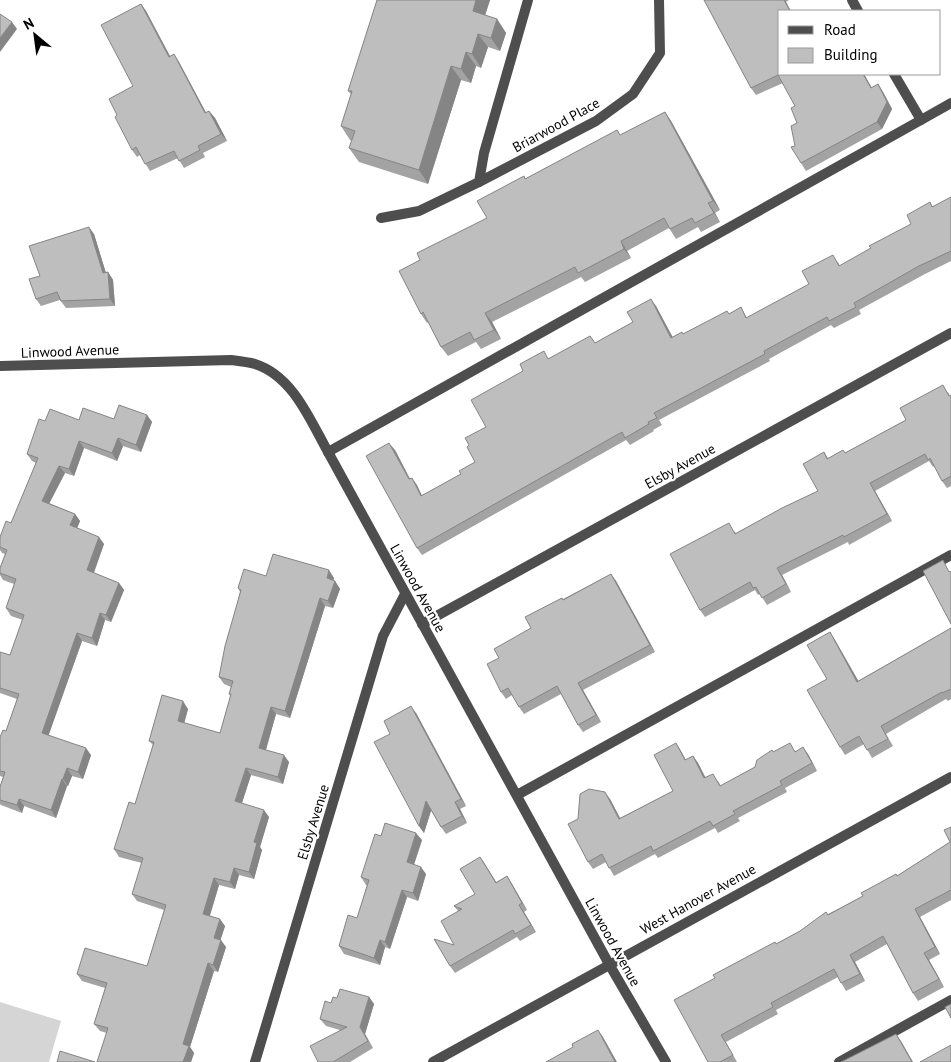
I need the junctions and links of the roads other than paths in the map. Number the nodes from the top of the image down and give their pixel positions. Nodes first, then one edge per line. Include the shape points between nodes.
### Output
1 (528, 0) edge
2 (659, 0) edge
3 (895, 75) edge
4 (951, 103) edge
5 (921, 120) junction
6 (479, 182) junction
7 (381, 218) dead end
8 (951, 333) edge
9 (0, 366) edge
10 (328, 452) junction
11 (951, 555) edge
12 (405, 594) junction
13 (422, 624) junction
14 (951, 777) edge
15 (517, 795) junction
16 (609, 964) junction
17 (951, 1000) edge
18 (255, 1062) edge
19 (433, 1062) edge
20 (666, 1062) edge
21 (839, 1062) edge

1 - 6 street
2 - 6 street, Briarwood Place via 660,53 633,94 596,121
3 - 5 street
4 - 5 street
5 - 10 street
6 - 7 street, Briarwood Place via 419,211
8 - 13 street, Elsby Avenue
9 - 10 street, Linwood Avenue via 231,360 255,364 277,375 292,390
10 - 12 street, Linwood Avenue
11 - 15 street
12 - 13 street, Linwood Avenue
12 - 18 street, Elsby Avenue via 383,636
13 - 15 street, Linwood Avenue
14 - 16 street, West Hanover Avenue
15 - 16 street, Linwood Avenue
16 - 19 street, West Hanover Avenue
16 - 20 street, Linwood Avenue
17 - 21 street

